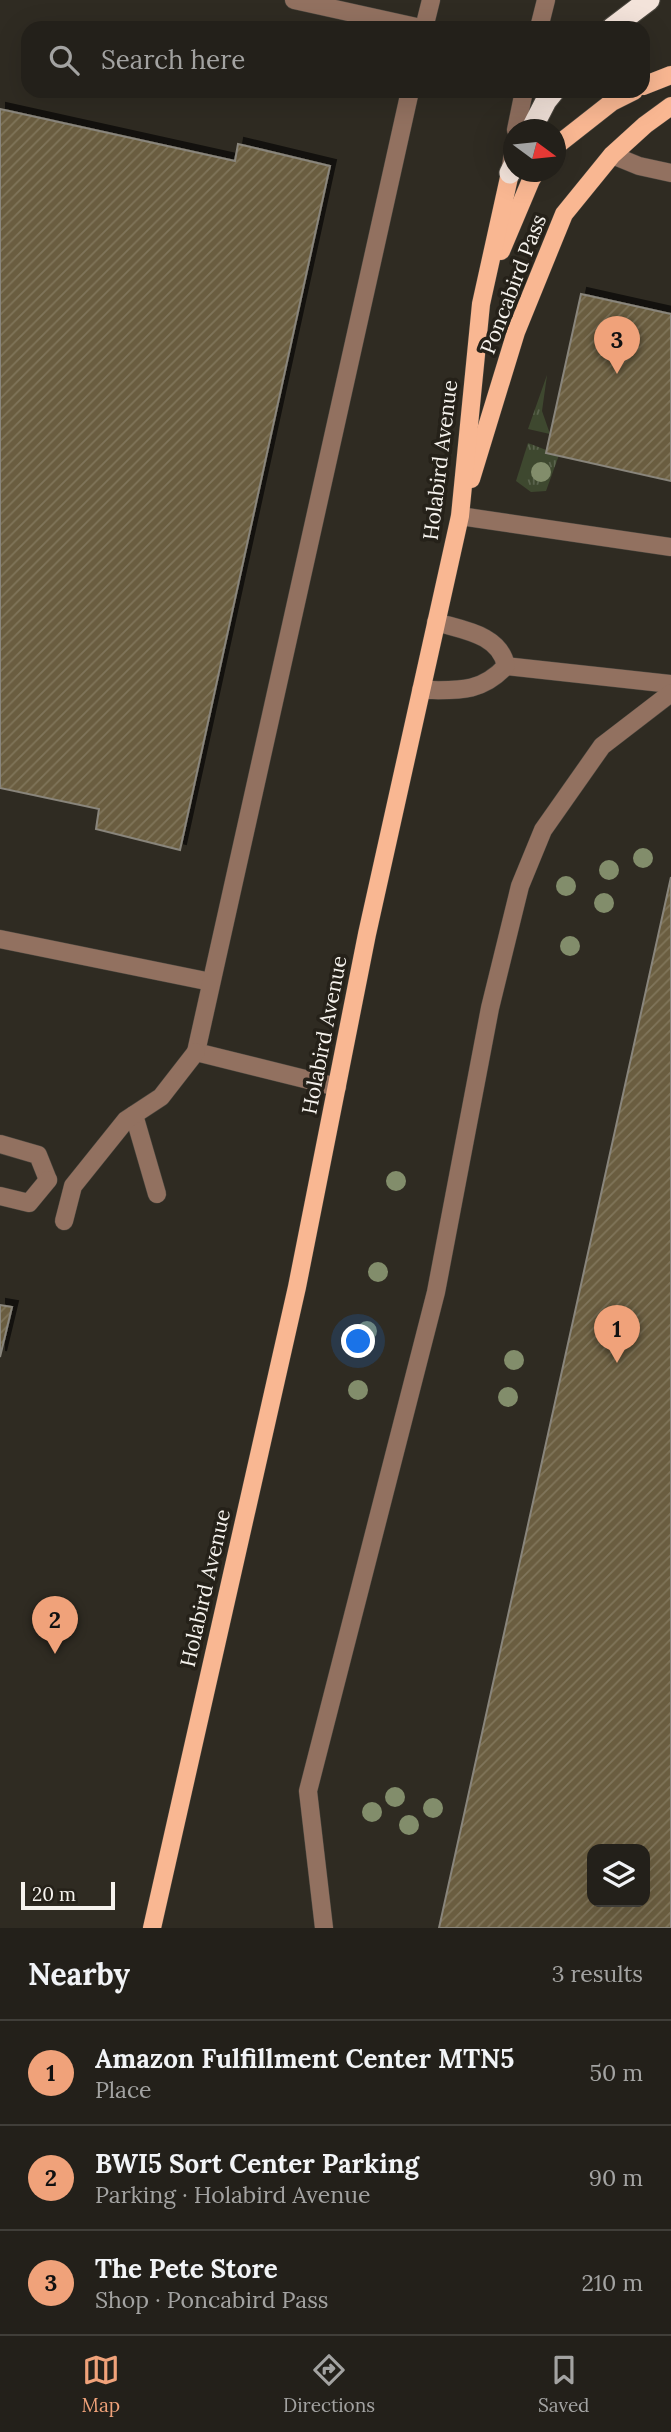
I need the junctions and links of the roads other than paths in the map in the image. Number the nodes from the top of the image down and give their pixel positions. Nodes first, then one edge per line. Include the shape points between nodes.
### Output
1 (294, 0) edge
2 (431, 0) edge
3 (546, 0) edge
4 (649, 0) edge
5 (390, 21) edge
6 (424, 21) edge
7 (541, 21) edge
8 (621, 21) edge
9 (671, 75) edge
10 (650, 83) edge
11 (408, 98) edge
12 (523, 98) edge
13 (548, 98) edge
14 (620, 98) edge
15 (671, 106) edge
16 (518, 119) edge
17 (537, 119) edge
18 (566, 138) edge
19 (612, 155) junction
20 (671, 173) edge
21 (509, 182) edge
22 (530, 182) edge
23 (481, 304) junction
24 (460, 516) junction
25 (671, 547) edge
26 (436, 622) junction
27 (506, 666) junction
28 (671, 684) edge
29 (421, 690) junction
30 (671, 693) edge
31 (0, 939) edge
32 (211, 982) junction
33 (196, 1052) junction
34 (337, 1087) junction
35 (134, 1115) junction
36 (0, 1144) edge
37 (48, 1180) junction
38 (74, 1186) junction
39 (157, 1194) dead end
40 (0, 1196) edge
41 (64, 1222) dead end
42 (152, 1928) edge
43 (324, 1928) edge

1 - 5 street
2 - 6 street
3 - 7 street
4 - 8 highway
9 - 10 main road
11 - 32 street
12 - 16 street
13 - 17 highway
14 - 18 main road
15 - 19 main road, Poncabird Pass
19 - 20 street
19 - 24 main road, Poncabird Pass via 564,214 516,332
21 - 23 main road, Holabird Avenue
22 - 23 main road, Poncabird Pass
23 - 24 main road, Holabird Avenue
24 - 25 street
24 - 26 main road, Holabird Avenue
26 - 27 street via 481,635 496,645
26 - 29 main road, Holabird Avenue
27 - 28 street
27 - 29 street via 484,685
29 - 34 main road, Holabird Avenue
30 - 43 street via 602,746 543,830 520,886 490,1008 436,1292 308,1791
31 - 32 street
32 - 33 street
33 - 34 street
33 - 35 street via 161,1097
34 - 42 main road, Holabird Avenue via 294,1300
35 - 38 street
35 - 39 street
36 - 37 street via 38,1155
37 - 38 street
37 - 40 street via 29,1203
38 - 41 street

